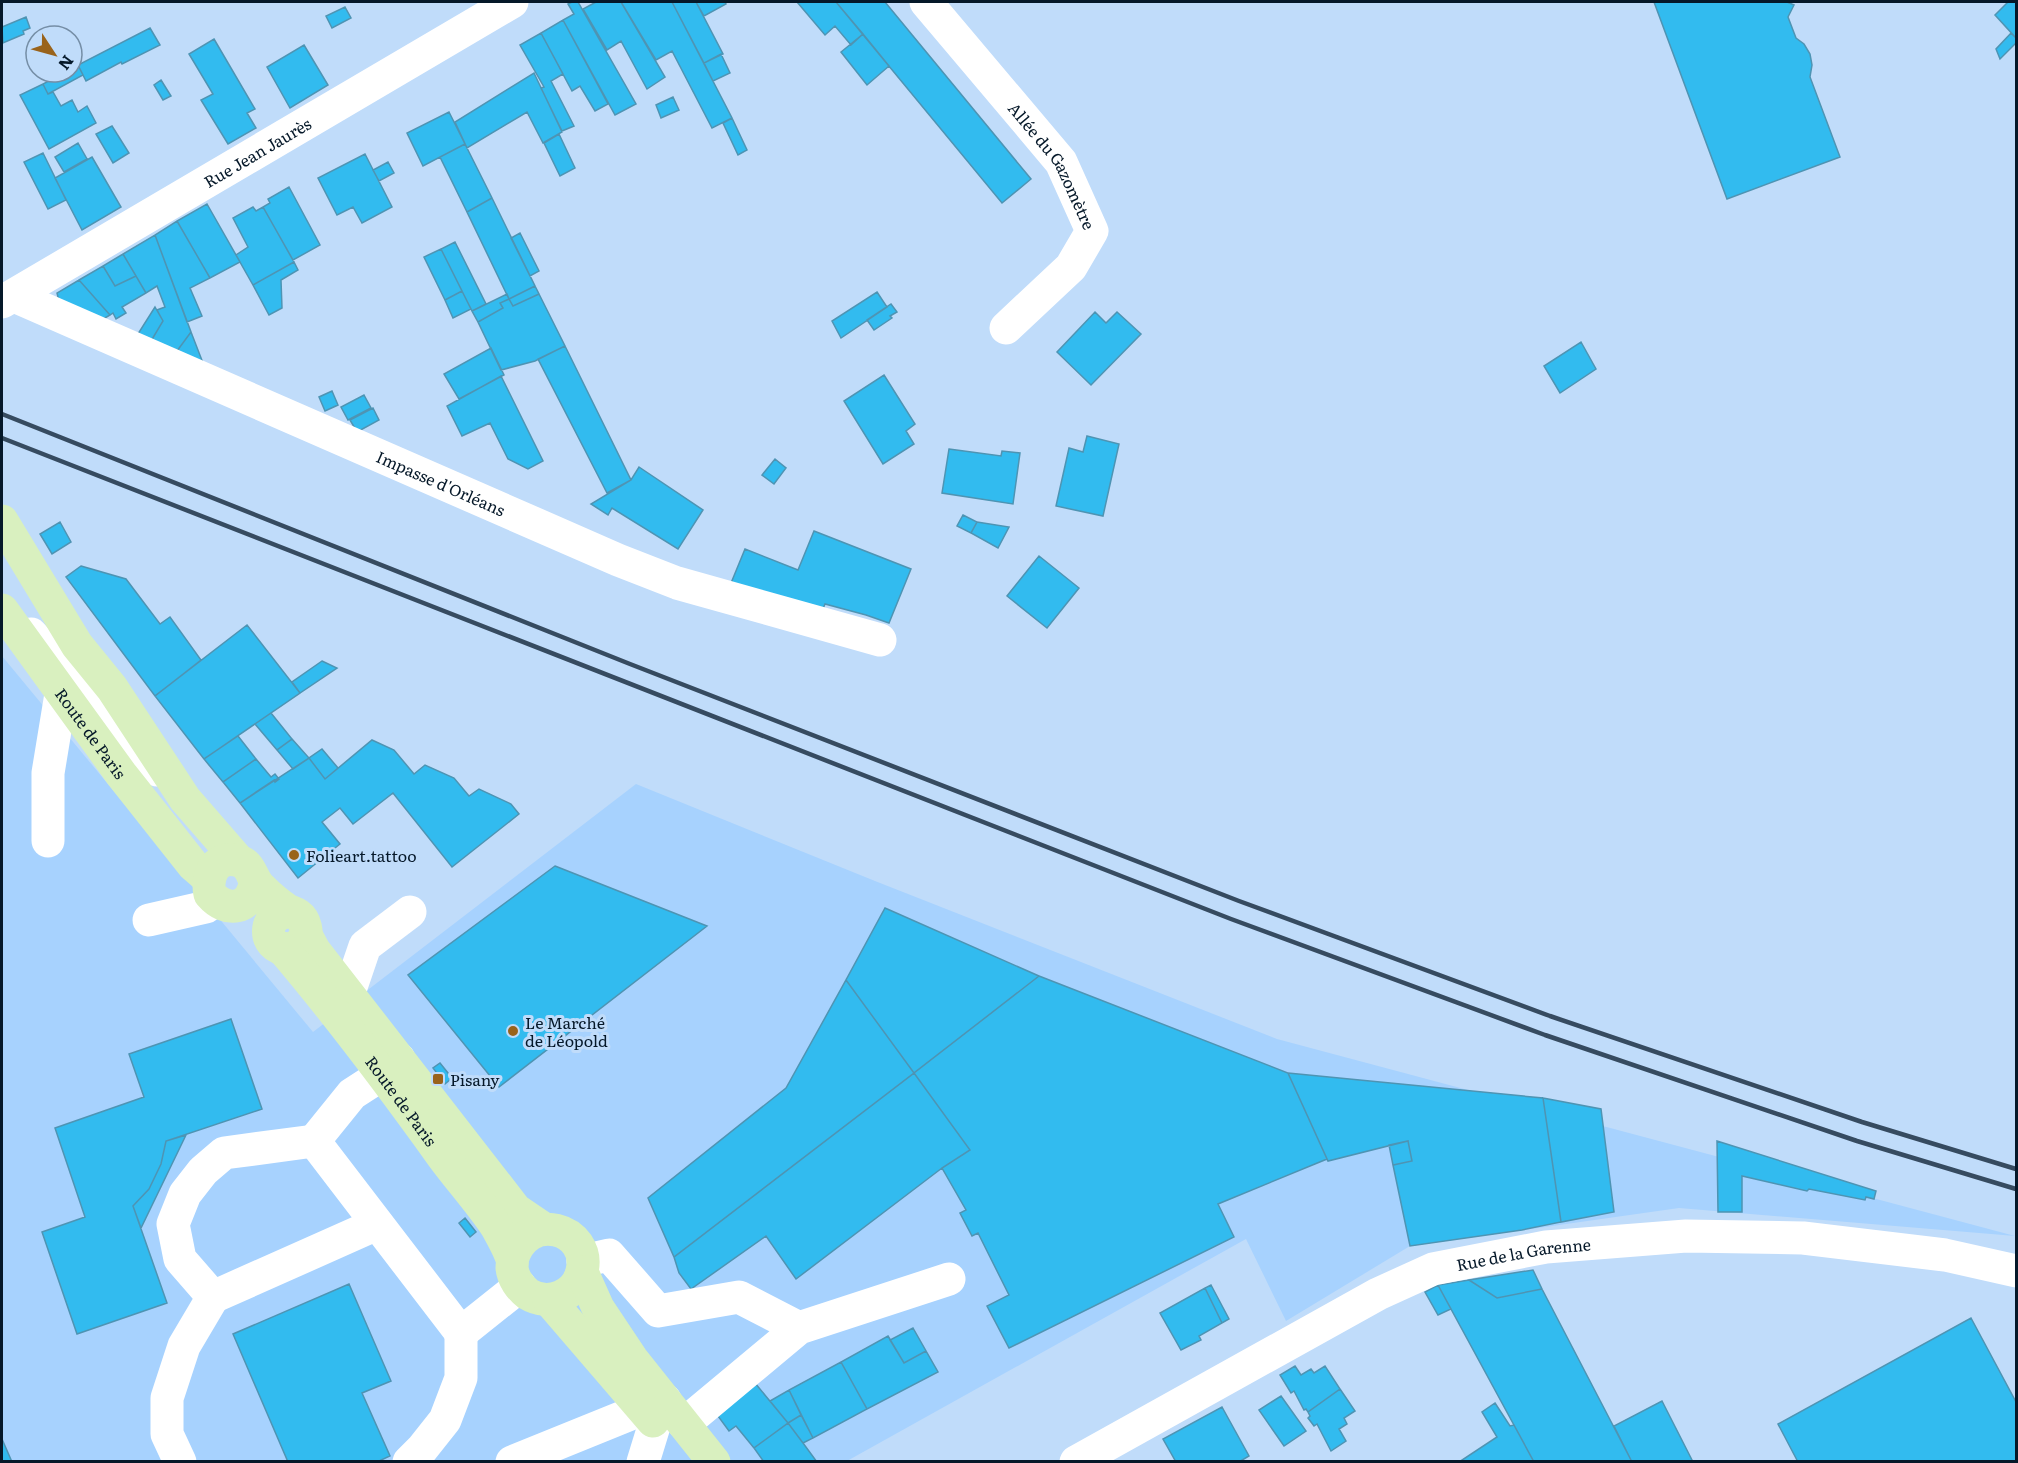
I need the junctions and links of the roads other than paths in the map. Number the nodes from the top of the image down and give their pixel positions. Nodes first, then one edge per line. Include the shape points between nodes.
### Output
1 (512, 2) edge
2 (926, 2) edge
3 (8, 299) edge
4 (1006, 328) dead end
5 (2, 521) edge
6 (2, 603) edge
7 (2, 610) edge
8 (880, 640) dead end
9 (61, 694) junction
10 (185, 799) junction
11 (48, 841) dead end
12 (247, 871) junction
13 (218, 895) junction
14 (410, 912) dead end
15 (148, 920) dead end
16 (287, 933) junction
17 (349, 993) junction
18 (391, 1066) junction
19 (314, 1141) junction
20 (377, 1224) junction
21 (544, 1229) junction
22 (582, 1266) junction
23 (2016, 1271) edge
24 (949, 1279) dead end
25 (527, 1282) junction
26 (213, 1297) junction
27 (799, 1328) junction
28 (461, 1333) junction
29 (662, 1414) junction
30 (180, 1461) edge
31 (409, 1461) edge
32 (512, 1461) edge
33 (643, 1461) edge
34 (685, 1461) edge
35 (714, 1461) edge
36 (1076, 1461) edge

1 - 3 street, Rue Jean Jaurès
2 - 4 street, Allée du Gazomètre via 1061,162 1092,231 1071,267
3 - 8 street, Impasse d'Orléans via 628,564 677,583
5 - 10 main road, Route de Paris via 77,645 112,688
6 - 10 street, Route de Paris
7 - 9 main road, Route de Paris
9 - 11 street via 48,772
9 - 13 main road, Route de Paris
10 - 12 main road, Route de Paris
12 - 13 main road via 250,897 238,906
12 - 13 main road via 230,859 216,865
12 - 16 main road, Route de Paris
13 - 15 street via 206,907
13 - 16 main road, Route de Paris via 247,922
14 - 17 street via 365,946
16 - 17 main road, Route de Paris via 314,950
16 - 18 main road, Route de Paris
17 - 18 main road, Route de Paris
18 - 19 street via 352,1094
18 - 21 main road, Route de Paris via 516,1210
18 - 25 main road, Route de Paris via 496,1227
19 - 20 street
19 - 26 street via 225,1153 203,1171 185,1194 173,1224 180,1259
20 - 26 street
20 - 28 street
21 - 22 main road, Route de Paris via 565,1233 574,1240
21 - 25 main road via 532,1232 516,1248
22 - 25 main road via 578,1282 560,1298
22 - 27 street via 609,1255 658,1311 740,1297
22 - 29 main road, Route de Paris via 598,1308
23 - 36 street, Rue de la Garenne via 1945,1255 1803,1238 1698,1236 1545,1246 1432,1269 1368,1299
24 - 27 street
25 - 28 street
25 - 29 main road, Route de Paris
26 - 30 street via 184,1346 167,1398 167,1434
27 - 29 street
28 - 31 street via 461,1378 445,1420
29 - 32 street
29 - 33 street
29 - 34 main road, Route de Paris
29 - 35 main road, Route de Paris

